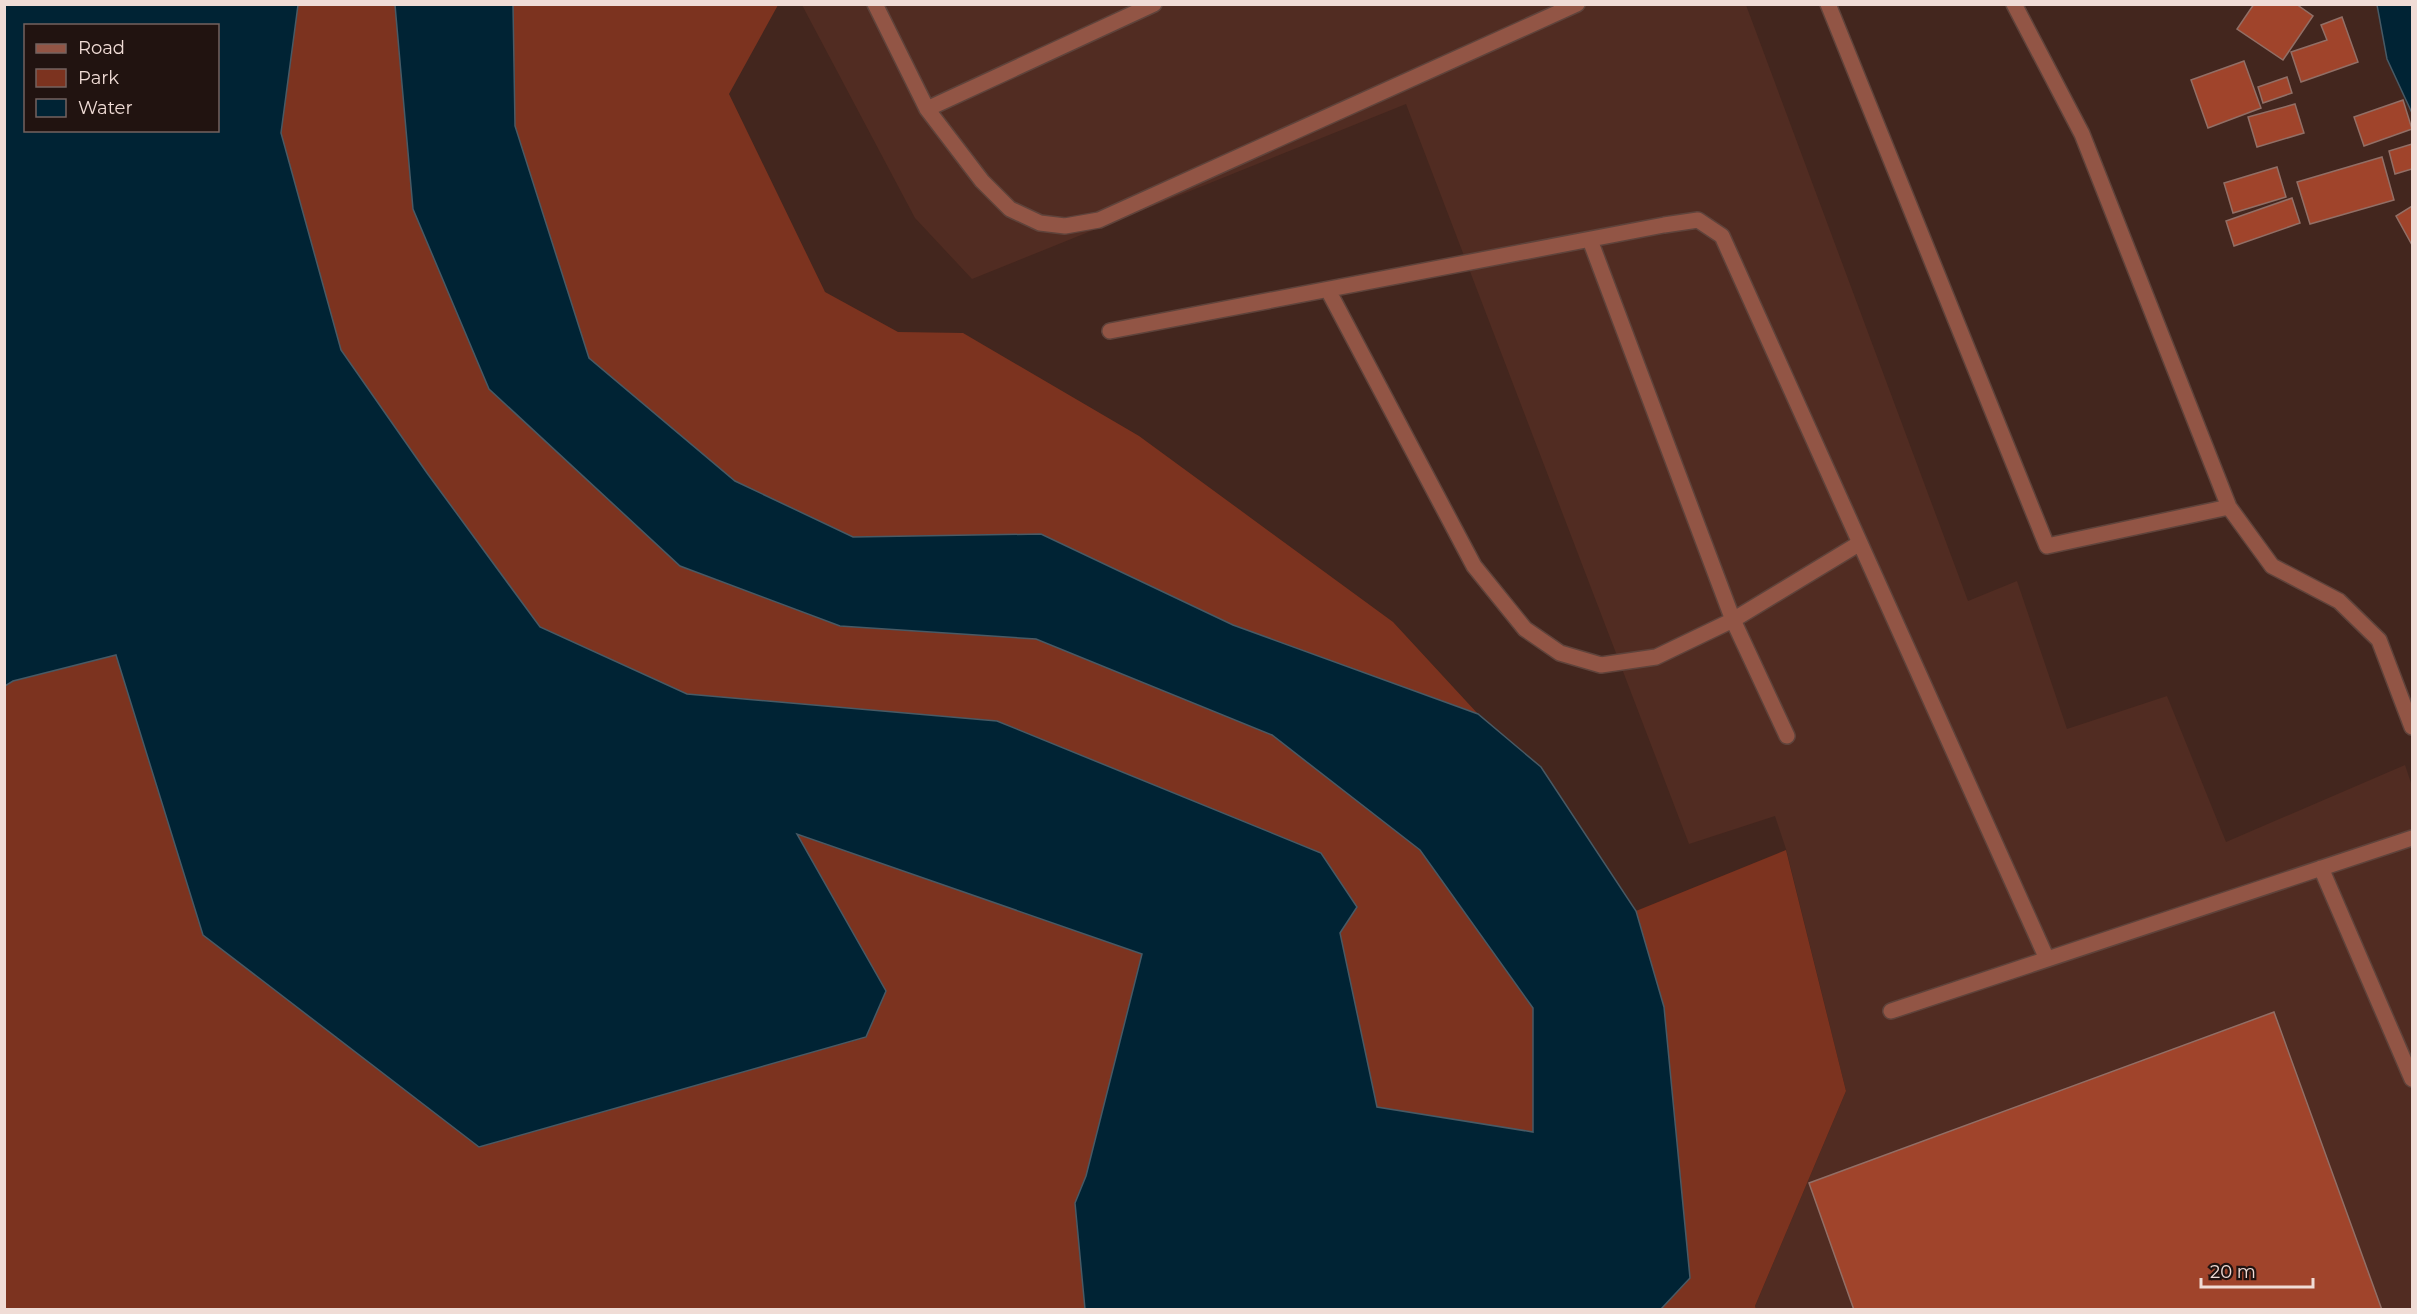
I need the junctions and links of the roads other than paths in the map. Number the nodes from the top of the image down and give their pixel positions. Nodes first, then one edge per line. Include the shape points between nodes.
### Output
1 (875, 4) edge
2 (1154, 4) edge
3 (1577, 4) edge
4 (1828, 4) edge
5 (2014, 4) edge
6 (927, 109) junction
7 (1590, 240) junction
8 (1328, 290) junction
9 (1110, 331) dead end
10 (2229, 507) junction
11 (1860, 543) junction
12 (1733, 620) junction
13 (2412, 727) edge
14 (1787, 736) dead end
15 (2412, 838) edge
16 (2321, 868) junction
17 (2048, 959) junction
18 (1891, 1011) dead end
19 (2412, 1078) edge

1 - 6 lane
2 - 6 lane
3 - 6 lane via 1099,220 1065,226 1040,223 1010,209 982,181
4 - 10 lane via 2047,546
5 - 10 lane via 2082,134
7 - 8 lane
7 - 11 lane via 1698,220 1722,236
7 - 12 lane
8 - 9 lane
8 - 12 lane via 1474,566 1526,629 1560,653 1601,665 1656,657
10 - 13 lane via 2272,566 2340,601 2379,640
11 - 12 lane
11 - 17 lane
12 - 14 lane
15 - 16 lane
16 - 17 lane
16 - 19 lane
17 - 18 lane

